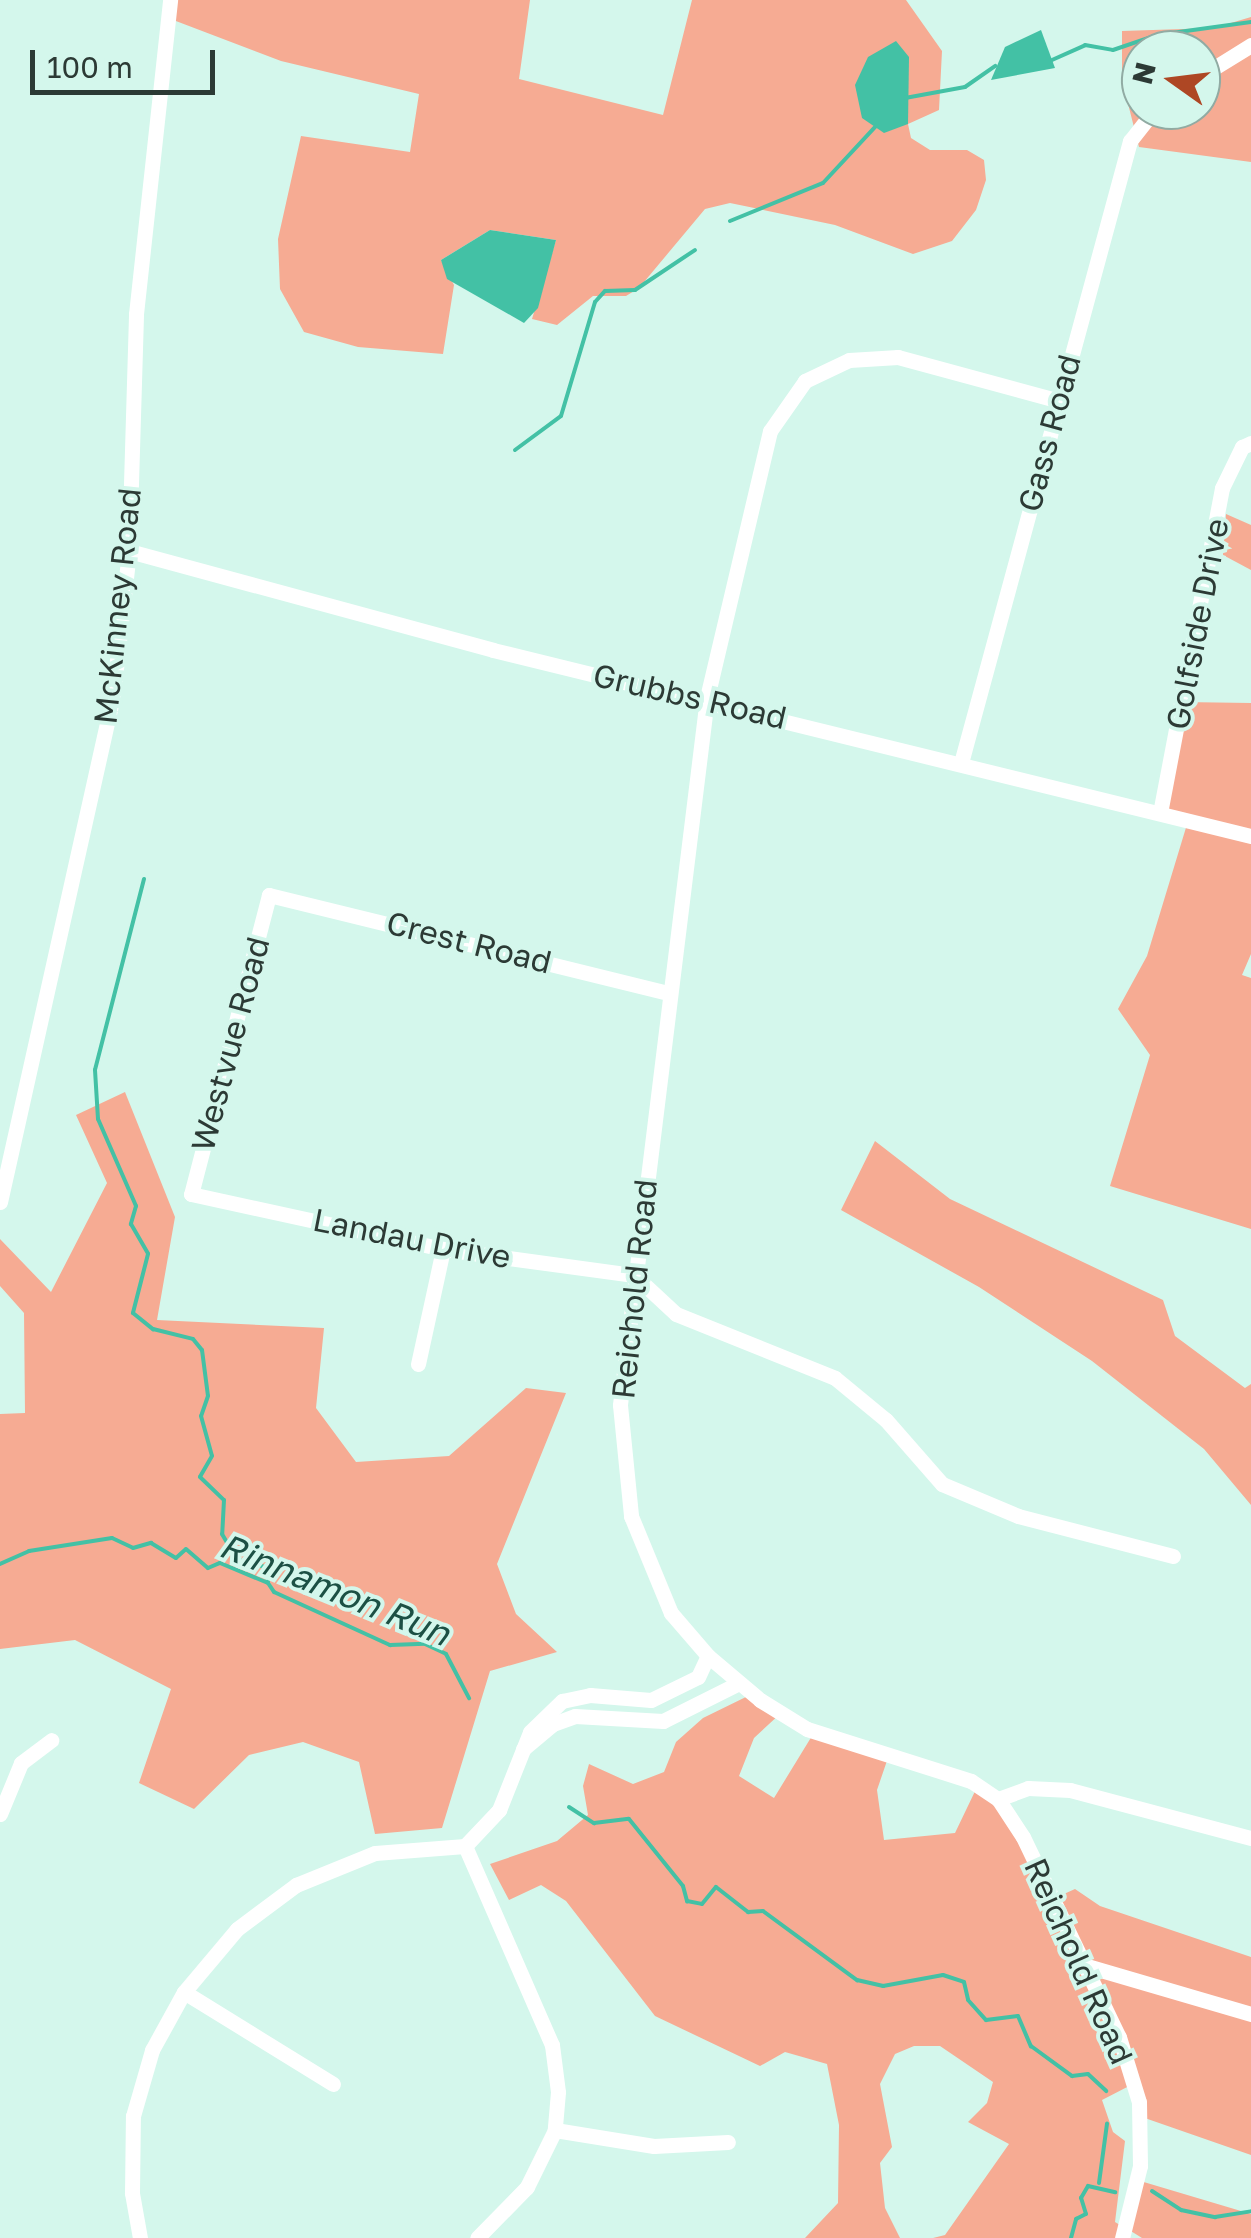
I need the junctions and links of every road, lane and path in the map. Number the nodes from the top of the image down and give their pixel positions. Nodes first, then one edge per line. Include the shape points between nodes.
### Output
1 (170, 0) edge
2 (1251, 45) edge
3 (1221, 64) edge
4 (1139, 130) edge
5 (1056, 400) junction
6 (1251, 443) edge
7 (129, 551) junction
8 (707, 698) junction
9 (961, 764) junction
10 (1160, 814) junction
11 (1251, 836) edge
12 (268, 895) joint
13 (668, 993) junction
14 (191, 1194) joint
15 (0, 1202) edge
16 (443, 1249) junction
17 (634, 1275) junction
18 (418, 1364) dead end
19 (1172, 1556) dead end
20 (708, 1656) junction
21 (738, 1683) junction
22 (51, 1740) dead end
23 (523, 1750) junction
24 (998, 1798) junction
25 (0, 1814) edge
26 (1251, 1838) edge
27 (465, 1846) junction
28 (1087, 1966) junction
29 (184, 1992) junction
30 (1251, 2014) edge
31 (332, 2084) dead end
32 (554, 2130) junction
33 (728, 2142) dead end
34 (140, 2238) edge
35 (477, 2238) edge
36 (1122, 2238) edge

1 - 7 street, McKinney Road via 136,314
2 - 3 street
4 - 5 street, Gass Road
5 - 8 street, Reichold Road via 898,357 848,360 806,381 770,431
5 - 9 street, Gass Road
6 - 10 street, Golfside Drive via 1242,447 1222,488
7 - 8 street, Grubbs Road via 493,650
7 - 15 street, McKinney Road via 113,696
8 - 9 street, Grubbs Road
8 - 13 street, Reichold Road
9 - 10 street, Grubbs Road
10 - 11 street, Grubbs Road
12 - 13 street, Crest Road
12 - 14 street, Westvue Road
13 - 17 street, Reichold Road
14 - 16 street, Landau Drive
16 - 17 street, Landau Drive
16 - 18 street
17 - 19 street via 676,1314 835,1378 886,1420 942,1484 1018,1516
17 - 20 street, Reichold Road via 620,1405 631,1516 671,1613
20 - 21 street, Reichold Road
20 - 23 street via 698,1677 651,1700 590,1695 562,1701 530,1732
21 - 23 street via 662,1721 575,1716 553,1724
21 - 24 street, Reichold Road via 807,1729 937,1765
22 - 25 street via 21,1763
23 - 27 street via 499,1810
24 - 26 street via 1028,1788 1070,1790
24 - 28 street, Reichold Road
27 - 29 street via 375,1853 296,1885 237,1929
27 - 32 street via 552,2045
28 - 30 street
28 - 36 street, Reichold Road via 1139,2102 1140,2166
29 - 31 street
29 - 34 street via 152,2050 132,2116
32 - 33 street via 654,2146
32 - 35 street via 527,2187

